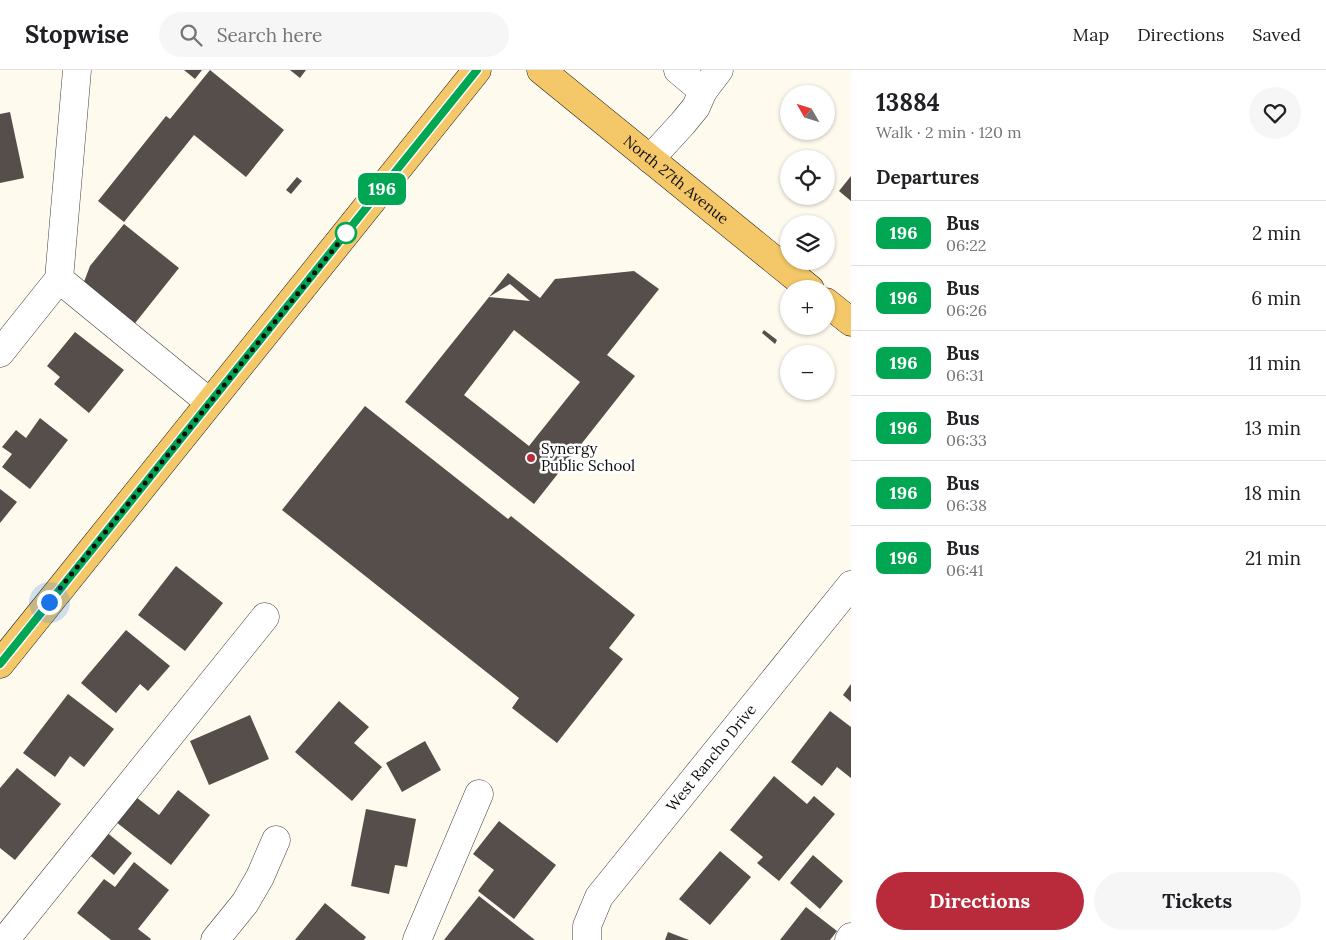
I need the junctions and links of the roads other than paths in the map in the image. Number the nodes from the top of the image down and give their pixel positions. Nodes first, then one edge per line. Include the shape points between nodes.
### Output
1 (77, 70) edge
2 (477, 70) edge
3 (541, 70) edge
4 (678, 70) edge
5 (711, 80) edge
6 (650, 159) junction
7 (59, 279) junction
8 (799, 280) edge
9 (835, 309) edge
10 (851, 322) edge
11 (0, 352) edge
12 (210, 402) junction
13 (851, 585) edge
14 (264, 617) dead end
15 (0, 664) edge
16 (479, 794) dead end
17 (276, 840) dead end
18 (5, 940) edge
19 (215, 940) edge
20 (417, 940) edge
21 (587, 940) edge

1 - 7 street
2 - 12 main road
3 - 6 main road, North 27th Avenue
4 - 5 street
5 - 6 street via 696,107
6 - 8 main road, North 27th Avenue
7 - 11 street
7 - 12 street
9 - 10 main road
12 - 15 main road
13 - 21 street, West Rancho Drive via 598,897 587,926
14 - 18 street
16 - 20 street
17 - 19 street via 260,878

